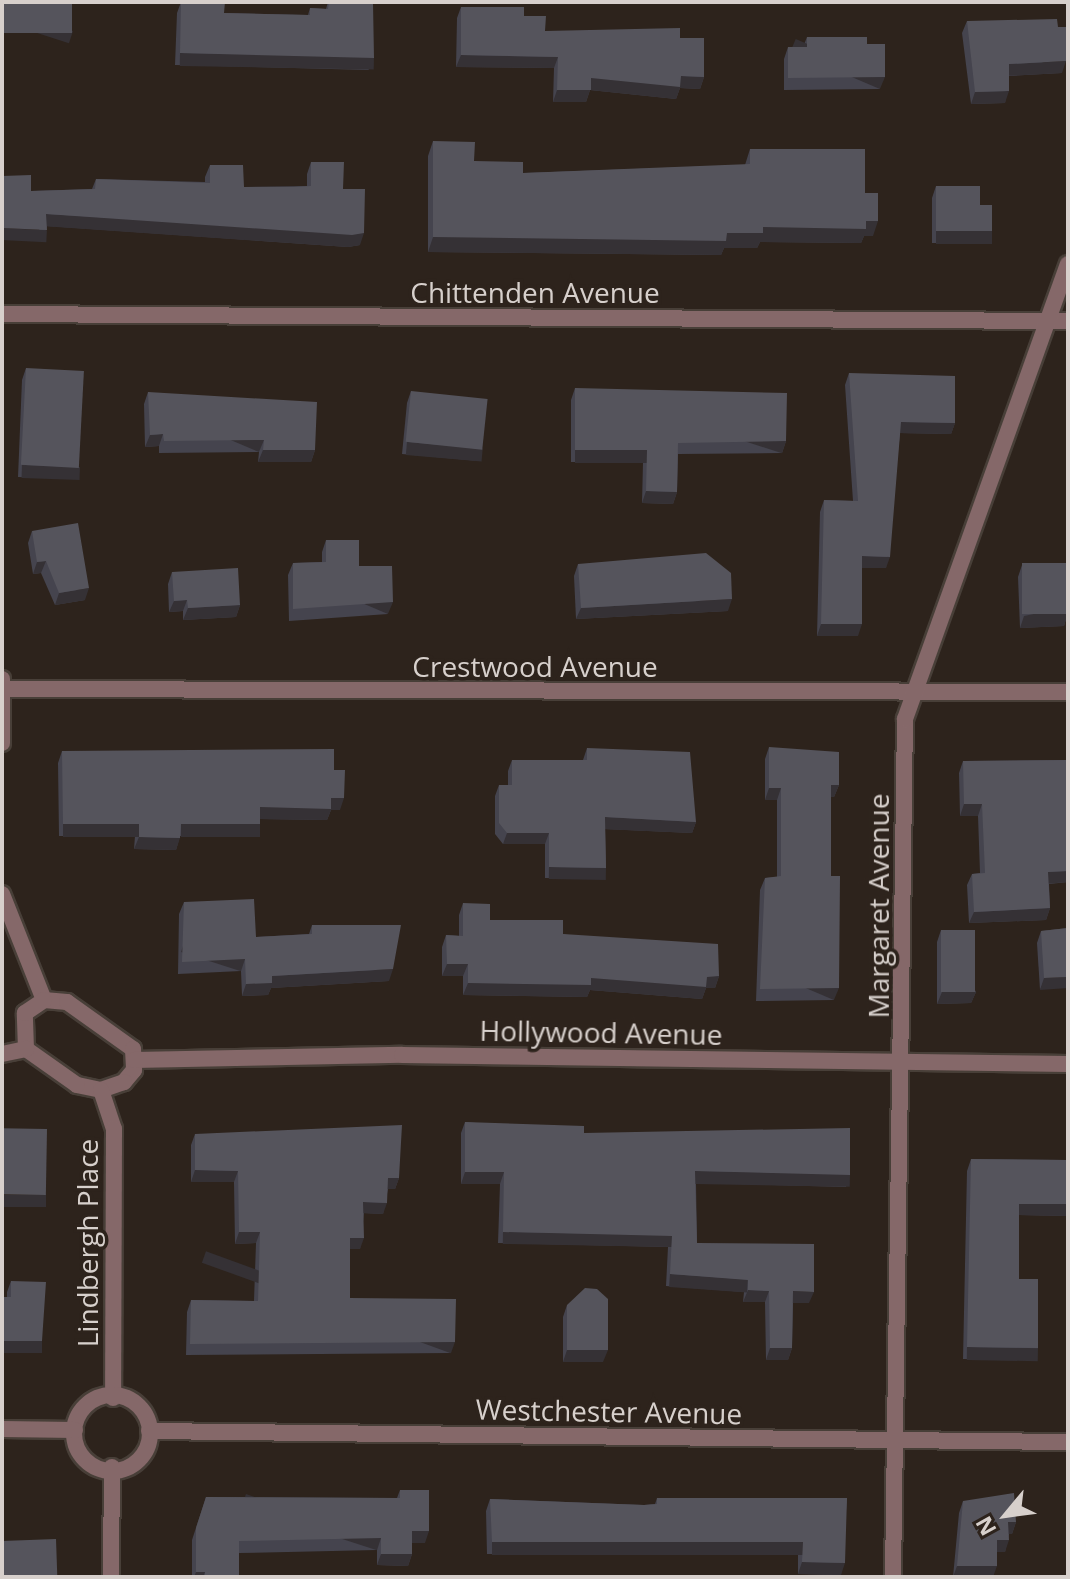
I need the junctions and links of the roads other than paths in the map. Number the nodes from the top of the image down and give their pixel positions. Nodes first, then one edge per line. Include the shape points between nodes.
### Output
1 (1068, 264) edge
2 (2, 314) edge
3 (1047, 321) junction
4 (1068, 321) edge
5 (3, 685) edge
6 (1068, 692) edge
7 (912, 695) junction
8 (2, 743) edge
9 (2, 894) edge
10 (44, 1000) junction
11 (26, 1049) junction
12 (2, 1054) edge
13 (134, 1060) junction
14 (902, 1062) junction
15 (1068, 1064) edge
16 (101, 1090) junction
17 (113, 1398) junction
18 (2, 1429) edge
19 (75, 1430) junction
20 (149, 1431) junction
21 (893, 1441) junction
22 (1068, 1442) edge
23 (112, 1467) junction
24 (111, 1577) edge
25 (893, 1577) edge

1 - 3 street, Margaret Avenue
2 - 3 street, Chittenden Avenue
3 - 4 street, Chittenden Avenue
3 - 7 street, Margaret Avenue
5 - 7 street, Crestwood Avenue
5 - 8 street
6 - 7 street, Crestwood Avenue
7 - 14 street, Margaret Avenue via 905,719
9 - 10 street
10 - 11 street via 25,1013 20,1031
10 - 13 street via 67,1002 112,1029 133,1049
11 - 12 street
11 - 16 street via 77,1085
13 - 14 street, Hollywood Avenue
13 - 16 street via 124,1082
14 - 15 street, Hollywood Avenue
14 - 21 street, Margaret Avenue
16 - 17 street, Lindbergh Place via 114,1129
17 - 19 street via 93,1398 76,1413
17 - 20 street via 133,1398 149,1415
18 - 19 street
19 - 23 street via 75,1452 89,1467
20 - 21 street, Westchester Avenue
20 - 23 street via 149,1450 133,1468
21 - 22 street, Westchester Avenue
21 - 25 street, Margaret Avenue
23 - 24 street

